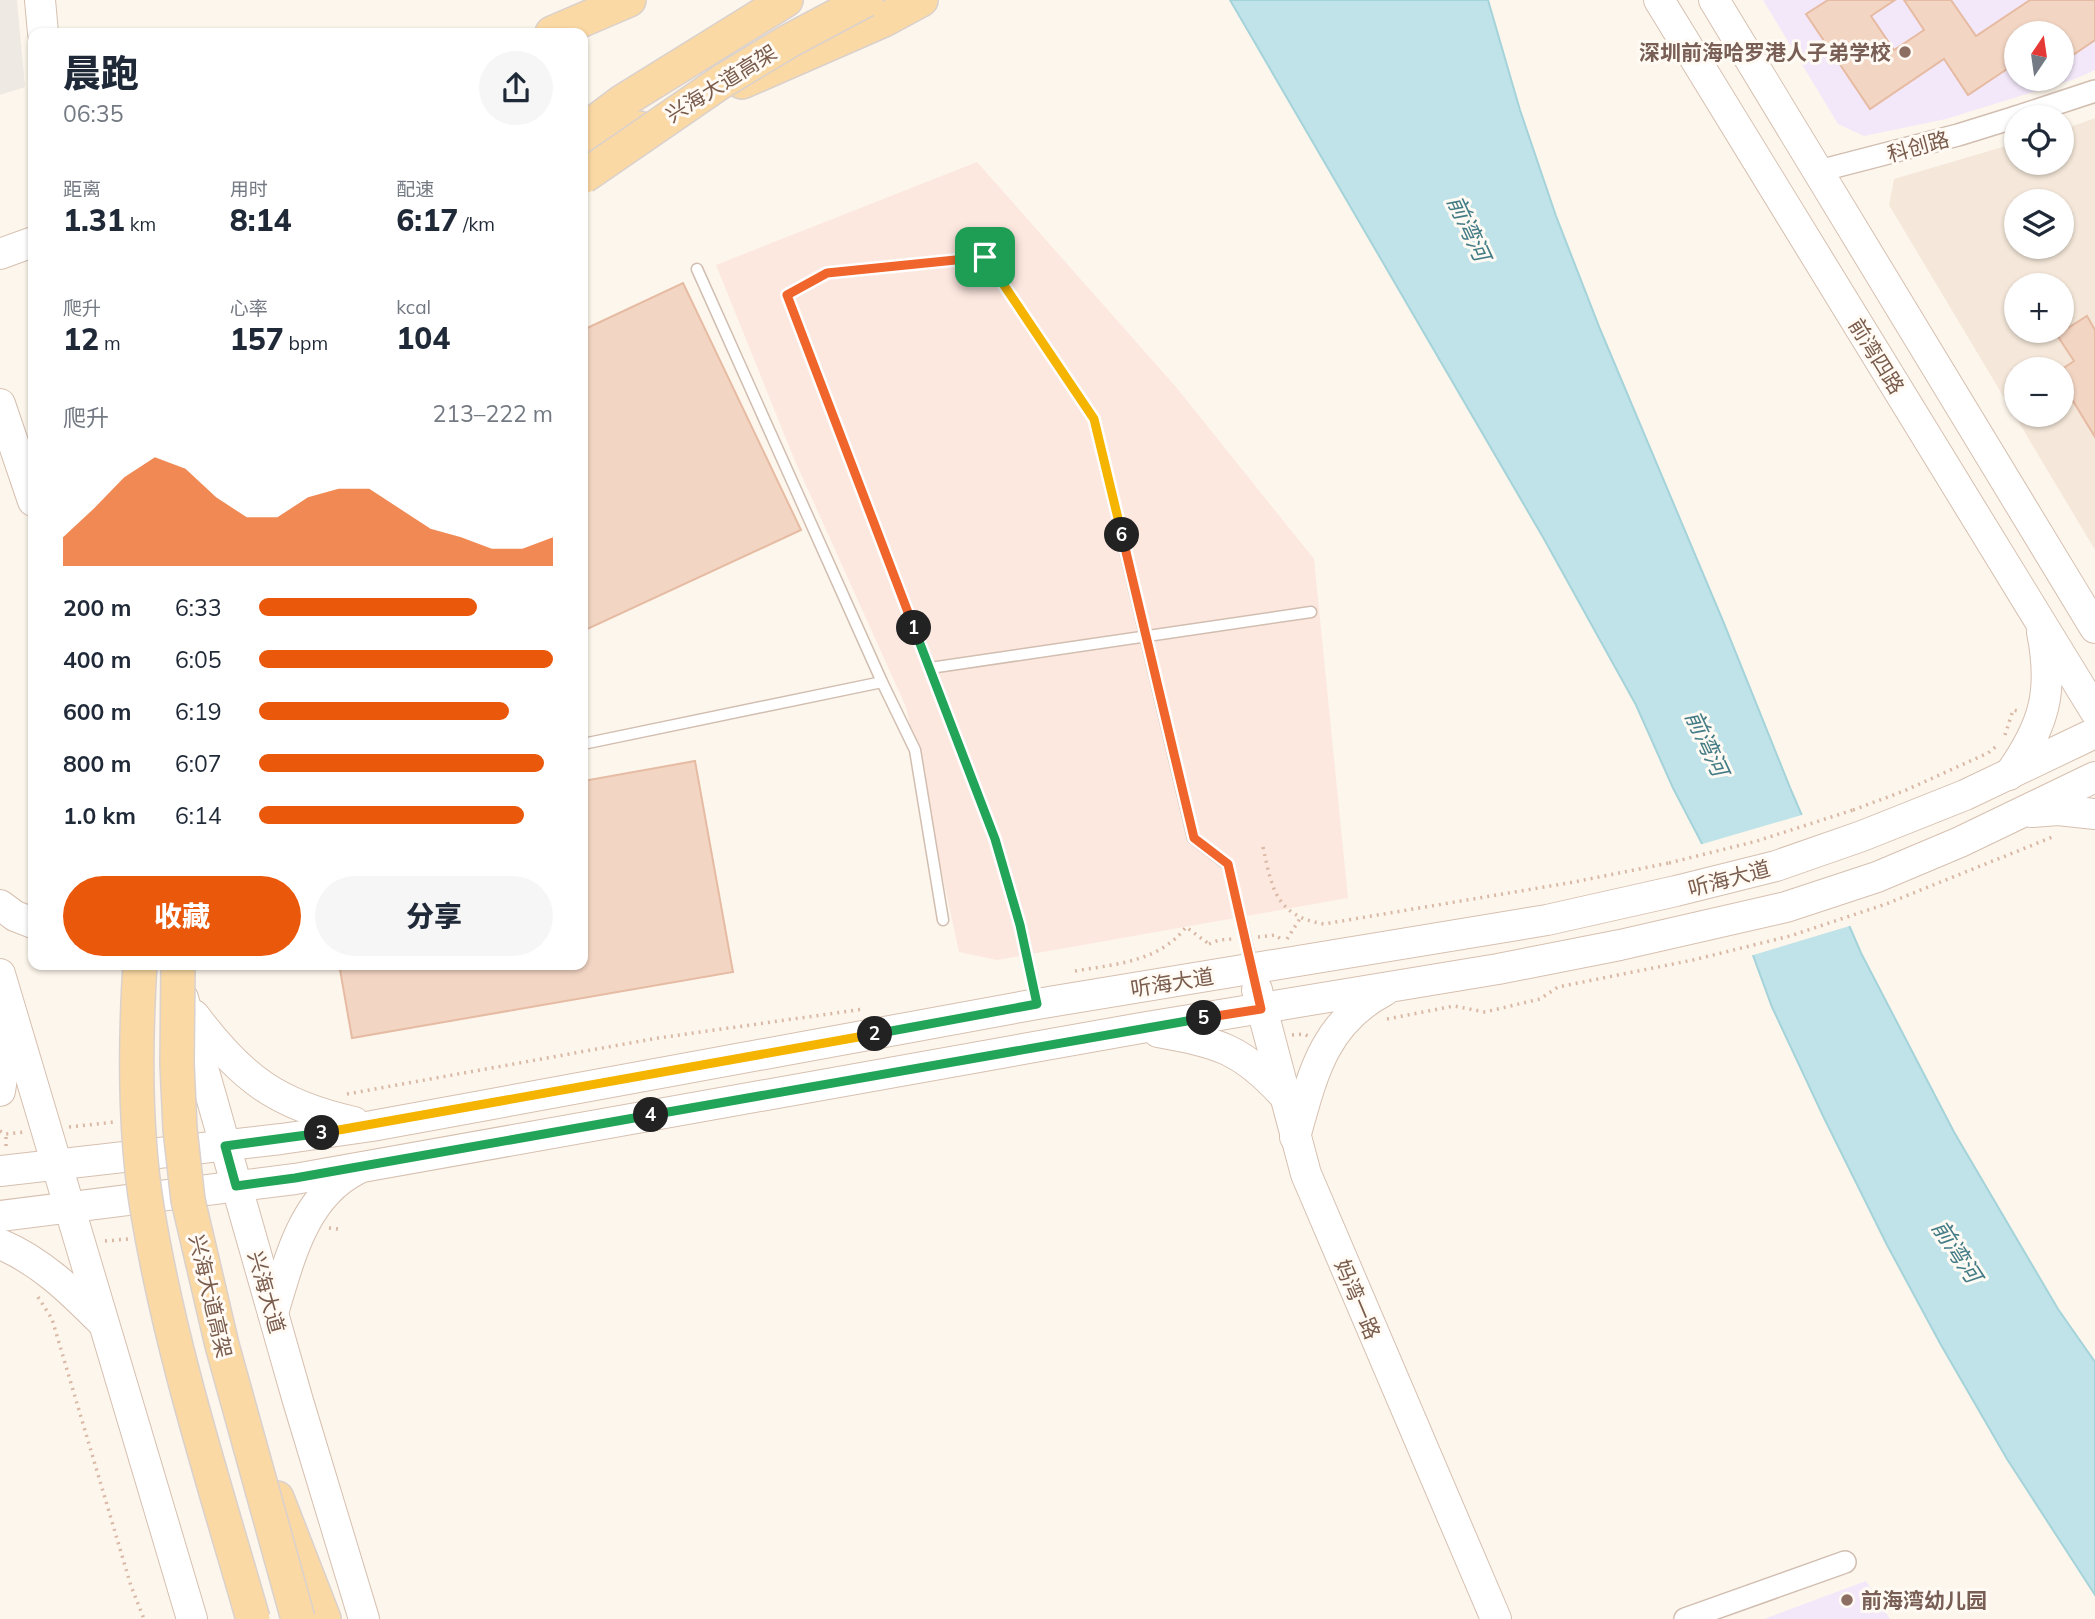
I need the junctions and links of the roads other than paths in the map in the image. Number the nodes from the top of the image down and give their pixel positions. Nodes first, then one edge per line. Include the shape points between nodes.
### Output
1 (40, 0) edge
2 (629, 0) edge
3 (786, 0) edge
4 (921, 0) edge
5 (1659, 0) edge
6 (1713, 0) edge
7 (875, 10) edge
8 (43, 28) edge
9 (564, 28) edge
10 (2095, 91) edge
11 (2052, 105) edge
12 (2004, 121) edge
13 (588, 127) edge
14 (588, 151) edge
15 (1819, 171) junction
16 (588, 174) edge
17 (28, 244) edge
18 (0, 254) edge
19 (697, 269) dead end
20 (0, 404) edge
21 (5, 430) edge
22 (28, 488) edge
23 (1311, 612) dead end
24 (2040, 621) junction
25 (2092, 622) edge
26 (1146, 636) junction
27 (930, 668) junction
28 (882, 682) junction
29 (2095, 711) edge
30 (2095, 733) edge
31 (588, 743) edge
32 (2008, 776) junction
33 (2095, 777) edge
34 (2021, 813) junction
35 (2095, 814) edge
36 (0, 905) edge
37 (943, 920) dead end
38 (28, 921) edge
39 (1253, 969) junction
40 (140, 970) edge
41 (176, 970) edge
42 (177, 970) edge
43 (0, 974) edge
44 (1393, 987) junction
45 (184, 1002) junction
46 (1037, 1004) junction
47 (1261, 1009) junction
48 (11, 1011) junction
49 (1141, 1028) junction
50 (0, 1091) edge
51 (1283, 1094) junction
52 (372, 1126) junction
53 (1295, 1138) junction
54 (225, 1146) junction
55 (57, 1165) junction
56 (364, 1165) junction
57 (0, 1171) edge
58 (236, 1186) junction
59 (70, 1208) junction
60 (0, 1216) edge
61 (0, 1244) edge
62 (273, 1313) junction
63 (104, 1325) junction
64 (222, 1345) junction
65 (1845, 1562) dead end
66 (192, 1619) edge
67 (253, 1619) edge
68 (298, 1619) edge
69 (324, 1619) edge
70 (364, 1619) edge
71 (1496, 1619) edge
72 (1685, 1619) edge

1 - 8 main road
2 - 9 main road
3 - 13 main road, 兴海大道高架
4 - 7 main road
5 - 24 main road, 前湾四路
6 - 15 main road
7 - 14 main road
7 - 16 main road, 兴海大道高架, bridge via 789,41
10 - 11 street, 科创路
12 - 15 street, 科创路
15 - 25 main road
17 - 18 main road
19 - 28 lane
20 - 21 main road
21 - 22 main road
23 - 26 lane
24 - 29 main road, 前湾四路
24 - 32 main road via 2047,663 2044,707 2032,739
26 - 27 lane
26 - 27 lane via 1094,419 985,257 827,273 787,295
26 - 39 lane via 1194,838 1228,864
27 - 46 lane via 995,839
28 - 31 lane
28 - 37 lane via 915,750
30 - 32 main road, 听海大道
32 - 39 main road, 听海大道 via 1857,823 1764,869 1673,877 1547,920
33 - 34 main road, 听海大道
34 - 35 main road
34 - 44 main road, 听海大道 via 1882,890
36 - 38 main road
39 - 46 main road, 听海大道
39 - 47 main road, 妈湾一路
40 - 67 main road, 兴海大道高架, bridge via 137,1067 146,1205 169,1324
41 - 64 main road, 兴海大道高架, bridge via 180,1129 188,1200
42 - 45 main road, 兴海大道
43 - 48 main road
44 - 47 main road, 听海大道
44 - 53 main road via 1353,1012 1325,1046
45 - 52 main road via 214,1042 275,1095 306,1110
45 - 54 main road, 兴海大道
46 - 52 main road, 听海大道
47 - 49 main road, 听海大道
47 - 51 main road, 妈湾一路
48 - 50 main road
48 - 55 main road
49 - 51 main road via 1227,1049 1247,1059
49 - 56 main road, 听海大道
51 - 53 main road, 妈湾一路
52 - 54 main road, 听海大道
53 - 71 main road, 妈湾一路 via 1318,1207
54 - 55 main road, 听海大道
54 - 58 main road, 兴海大道
55 - 57 main road, 听海大道
55 - 59 main road
56 - 58 main road, 听海大道
56 - 62 main road via 344,1176 311,1212 288,1262
58 - 59 main road, 听海大道
58 - 62 main road, 兴海大道
59 - 60 main road, 听海大道
59 - 63 main road
61 - 63 main road via 48,1271
62 - 70 main road, 兴海大道
63 - 66 main road
64 - 68 main road, 兴海大道高架, bridge
64 - 69 main road, bridge
65 - 72 street

